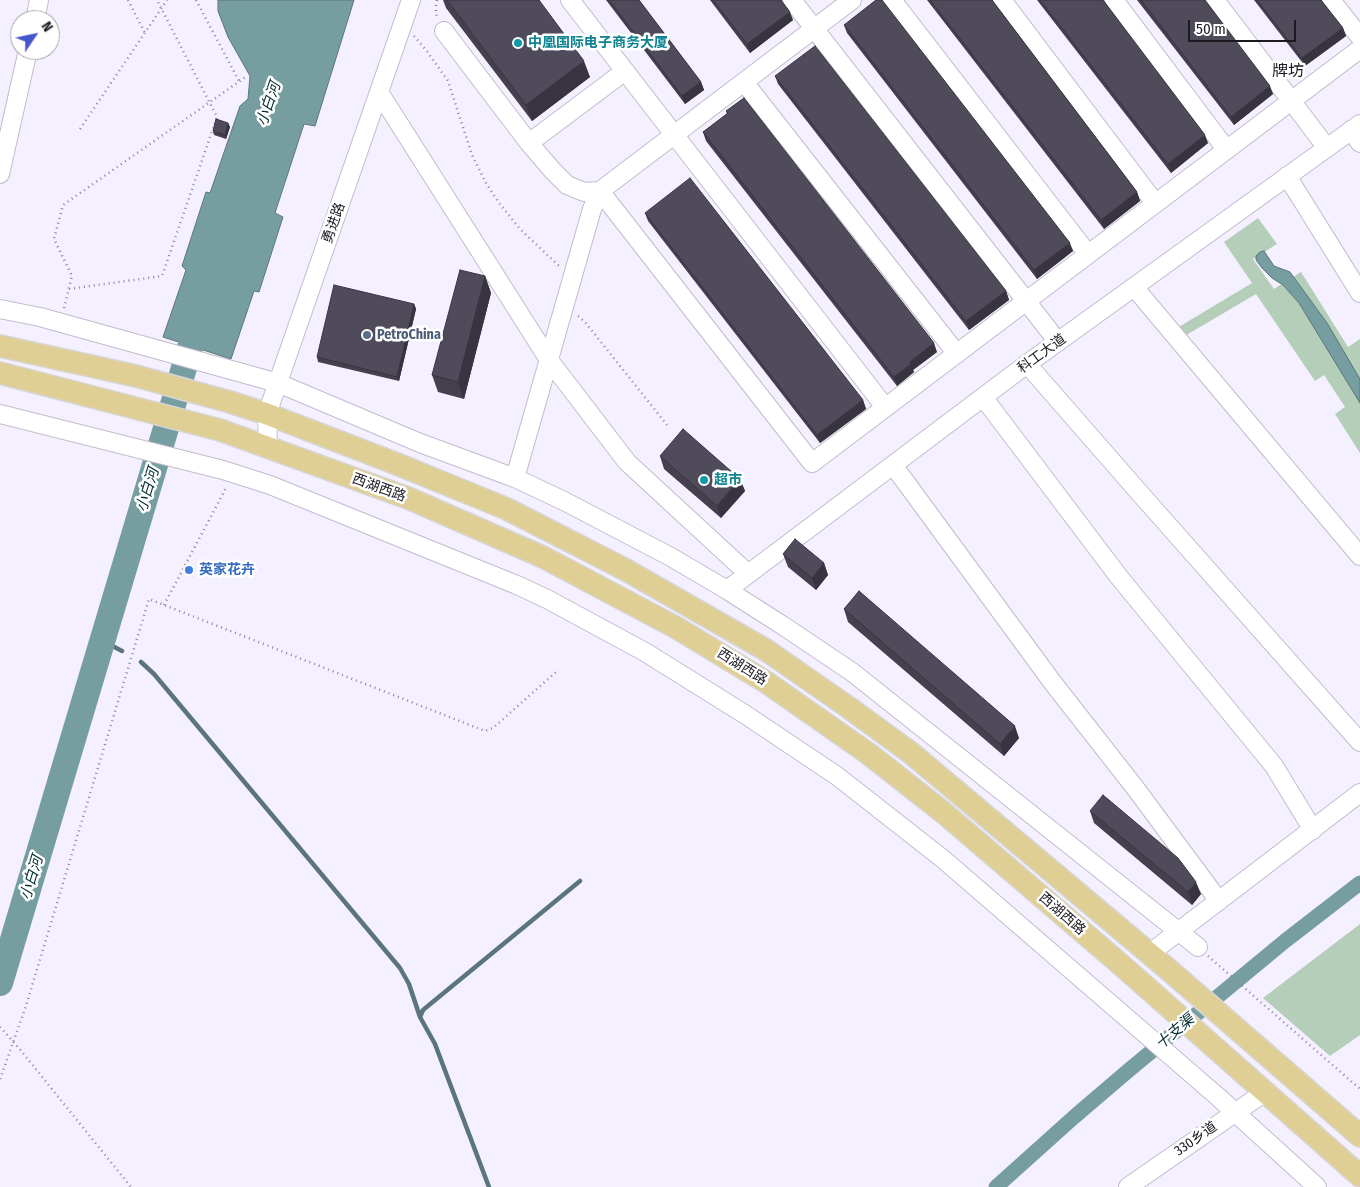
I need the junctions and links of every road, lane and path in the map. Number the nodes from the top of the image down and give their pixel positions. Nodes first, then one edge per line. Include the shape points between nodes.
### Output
1 (128, 0) edge
2 (157, 0) edge
3 (167, 0) edge
4 (196, 0) edge
5 (411, 0) edge
6 (570, 0) edge
7 (792, 0) edge
8 (852, 0) edge
9 (892, 0) edge
10 (1002, 0) edge
11 (1114, 0) edge
12 (1215, 0) edge
13 (1331, 0) edge
14 (162, 8) junction
15 (403, 24) junction
16 (814, 29) junction
17 (444, 31) dead end
18 (145, 33) junction
19 (1360, 37) edge
20 (1360, 49) edge
21 (26, 60) edge
22 (625, 71) junction
23 (247, 76) dead end
24 (239, 81) junction
25 (744, 82) junction
26 (379, 92) junction
27 (1291, 101) junction
28 (209, 102) junction
29 (80, 129) dead end
30 (1357, 132) edge
31 (675, 135) junction
32 (529, 142) junction
33 (1327, 148) junction
34 (1226, 149) junction
35 (0, 174) edge
36 (1287, 176) junction
37 (600, 191) junction
38 (1156, 203) junction
39 (1088, 254) junction
40 (573, 276) junction
41 (1134, 287) junction
42 (69, 289) junction
43 (1360, 293) edge
44 (1025, 302) junction
45 (564, 308) junction
46 (0, 309) edge
47 (59, 323) junction
48 (1058, 342) junction
49 (0, 346) edge
50 (957, 354) junction
51 (549, 360) junction
52 (1027, 364) junction
53 (0, 373) edge
54 (278, 382) junction
55 (983, 397) junction
56 (885, 407) junction
57 (0, 414) edge
58 (267, 414) junction
59 (667, 425) dead end
60 (268, 447) junction
61 (893, 465) junction
62 (228, 472) junction
63 (515, 478) junction
64 (1360, 556) edge
65 (743, 569) dead end
66 (727, 590) junction
67 (164, 605) junction
68 (556, 672) dead end
69 (1360, 742) edge
70 (1360, 793) edge
71 (1312, 830) junction
72 (1220, 901) junction
73 (1179, 931) junction
74 (1198, 947) joint
75 (1149, 954) junction
76 (1, 1028) edge
77 (13, 1041) junction
78 (0, 1079) edge
79 (1360, 1090) edge
80 (1265, 1092) junction
81 (1235, 1112) junction
82 (1360, 1136) edge
83 (1360, 1176) edge
84 (131, 1187) edge
85 (1128, 1187) edge
86 (1317, 1187) edge

1 - 18 path
2 - 14 path
3 - 14 path
4 - 24 path
5 - 15 street, 勇进路
6 - 22 street
7 - 16 street
8 - 16 street
9 - 39 street
10 - 38 street
11 - 34 street
12 - 27 street
13 - 19 street
14 - 18 path
14 - 28 path
15 - 26 street, 勇进路
15 - 40 path via 448,81 472,155 499,203 547,256
16 - 25 street
16 - 44 street
17 - 32 street
18 - 29 path
20 - 27 street
21 - 35 street
22 - 31 street
22 - 32 street
23 - 24 path
24 - 28 path
25 - 31 street
25 - 50 street
26 - 51 street
26 - 54 street, 勇进路
27 - 33 street
27 - 34 street
28 - 42 path via 63,205 54,239 72,276
28 - 42 path via 217,117 162,276
30 - 33 street, 科工大道
31 - 37 street
31 - 56 street
32 - 37 street via 567,185 584,192
33 - 36 street, 科工大道
34 - 38 street
36 - 41 street, 科工大道
36 - 43 street
37 - 40 street
37 - 56 street via 812,463
38 - 39 street
39 - 44 street
40 - 45 street
41 - 48 street, 科工大道
41 - 64 street
42 - 47 path
44 - 48 street
44 - 50 street
45 - 51 street
45 - 59 path via 585,322
46 - 47 street
47 - 54 street
48 - 52 street, 科工大道
49 - 58 main road, 西湖西路 via 136,376
50 - 56 street
51 - 63 street
51 - 65 street via 627,462
52 - 55 street, 科工大道
52 - 69 street
53 - 60 main road, 西湖西路 via 220,430
54 - 58 street, 勇进路
54 - 63 street via 420,444
55 - 61 street, 科工大道
55 - 71 street via 1119,577 1274,766
57 - 62 street
58 - 60 street, 勇进路
58 - 75 main road, 西湖西路 via 508,509 626,570 766,650 911,753
60 - 80 main road, 西湖西路 via 408,498 543,557 678,628 766,682 869,754 944,813
61 - 66 street, 科工大道
61 - 72 street via 1053,683
62 - 67 path
62 - 81 street via 270,485 547,599 645,652 746,715 837,776 943,859
63 - 66 street via 663,553
66 - 73 street via 852,672
67 - 68 path via 485,731 493,728
67 - 77 path via 149,599 26,1009
70 - 71 street
71 - 72 street
72 - 73 street
73 - 74 street
73 - 75 street
74 - 79 path
75 - 82 main road, 西湖西路
76 - 77 path
77 - 78 path
77 - 84 path
80 - 81 street, 330乡道
80 - 83 main road, 西湖西路
81 - 85 street, 330乡道
81 - 86 street

